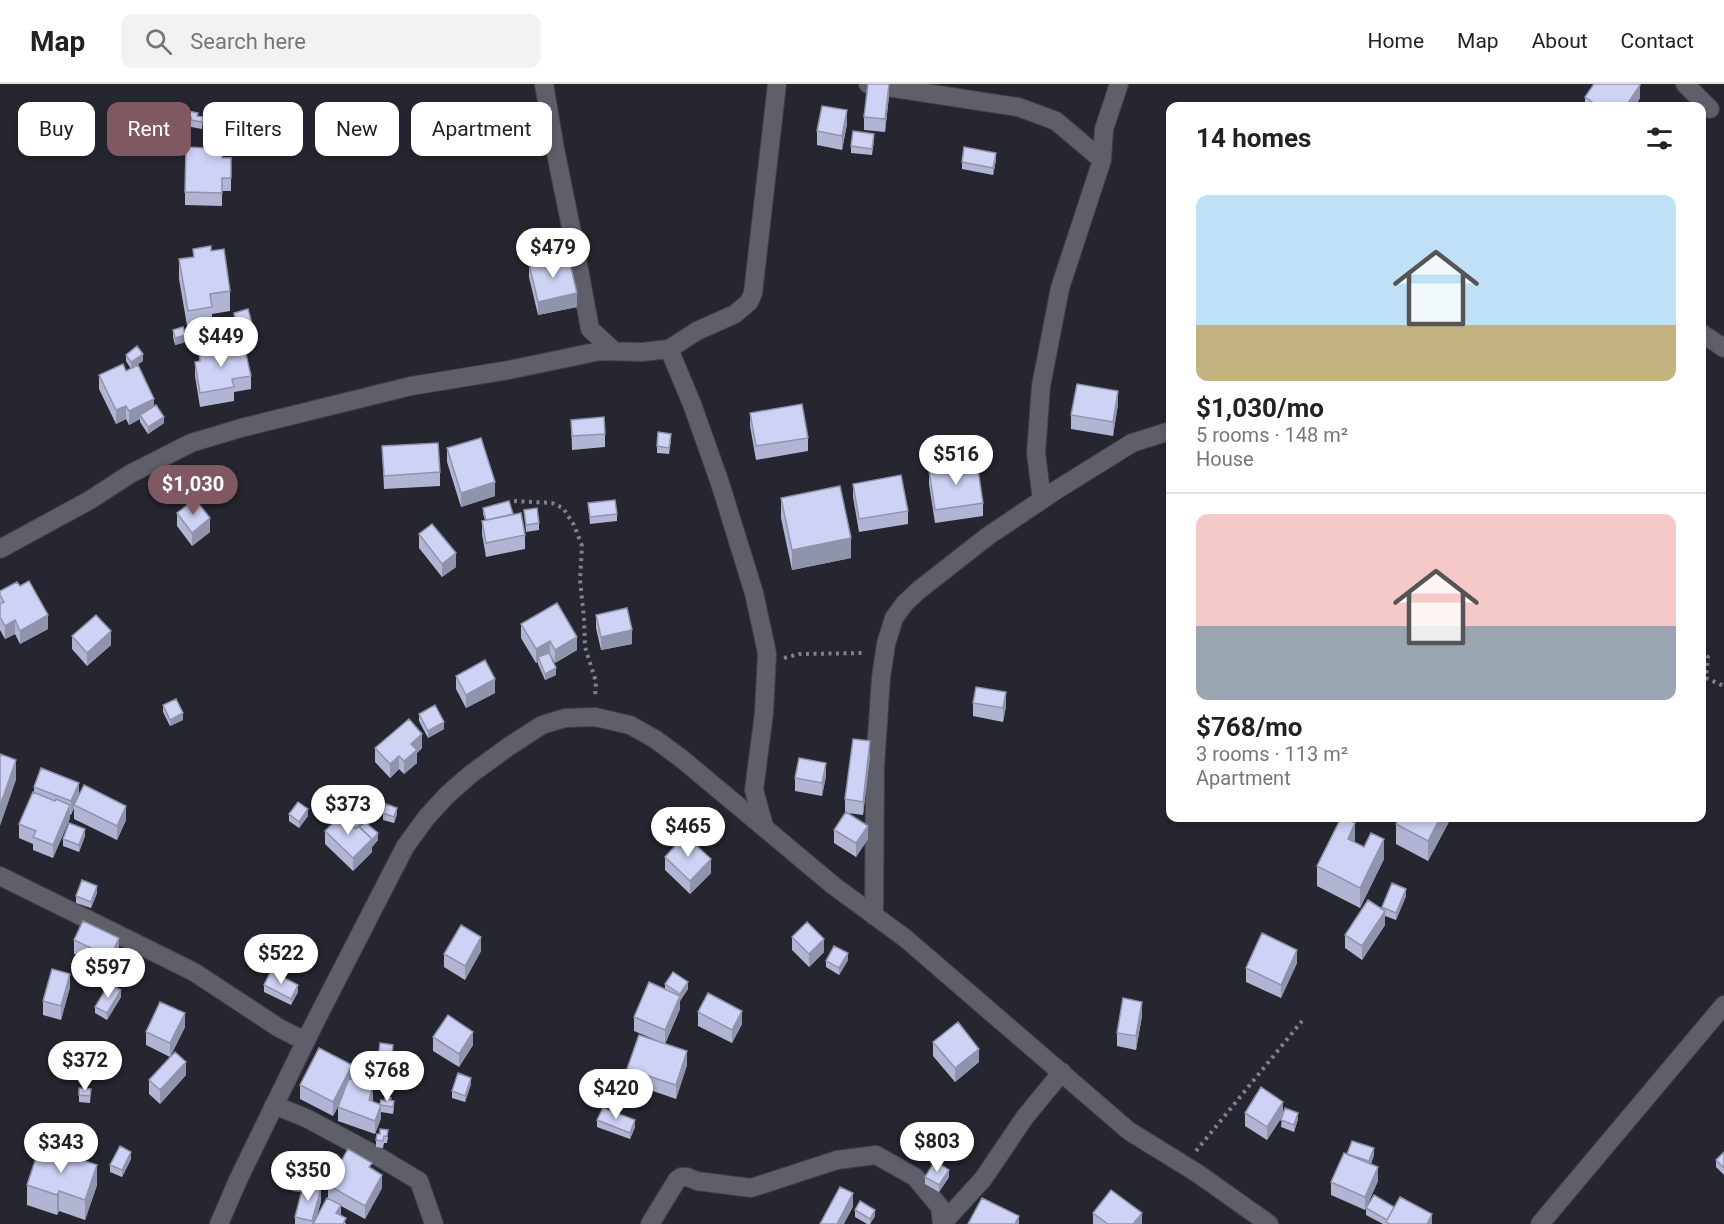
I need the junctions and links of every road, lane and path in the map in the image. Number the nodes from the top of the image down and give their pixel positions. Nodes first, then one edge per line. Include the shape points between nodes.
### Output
1 (544, 84) edge
2 (777, 84) edge
3 (868, 84) edge
4 (1119, 84) edge
5 (1685, 84) edge
6 (1704, 102) edge
7 (1102, 160) junction
8 (1706, 336) edge
9 (1724, 348) edge
10 (669, 349) junction
11 (614, 351) junction
12 (1166, 432) edge
13 (1042, 500) junction
14 (514, 501) dead end
15 (0, 549) edge
16 (885, 654) junction
17 (1706, 655) edge
18 (766, 663) junction
19 (1706, 678) edge
20 (1706, 678) edge
21 (1724, 687) edge
22 (595, 717) junction
23 (764, 826) junction
24 (0, 876) edge
25 (874, 916) junction
26 (1724, 1005) edge
27 (1302, 1021) dead end
28 (305, 1041) junction
29 (1062, 1072) junction
30 (274, 1105) junction
31 (1185, 1165) junction
32 (219, 1224) edge
33 (434, 1224) edge
34 (650, 1224) edge
35 (942, 1224) edge
36 (1269, 1224) edge
37 (1540, 1224) edge

1 - 11 street via 590,329
2 - 10 street via 753,293 735,314
3 - 7 street via 1018,106 1040,113 1056,121
4 - 7 street via 1104,129
5 - 6 street
7 - 13 street via 1060,288 1041,387 1036,453
8 - 9 street
10 - 11 street
10 - 18 street via 716,472 754,594
11 - 15 street via 411,387 191,443
12 - 13 street via 1132,443
13 - 16 street via 988,536 905,603 894,618
14 - 22 path via 552,503 563,508 582,546 580,580 585,647 596,682
16 - 18 path via 799,654
16 - 25 street via 876,766
17 - 19 path
18 - 23 street via 754,790
20 - 21 path
22 - 23 street via 630,724 655,739
22 - 28 street via 566,718 543,725 471,774 426,818 405,847
23 - 25 street
24 - 28 street via 194,972
25 - 29 street
26 - 37 street
27 - 31 path
28 - 30 street
29 - 31 street via 1129,1131
29 - 35 street via 982,1179
30 - 32 street
30 - 33 street via 306,1118 419,1181
31 - 36 street
34 - 35 street via 681,1178 751,1188 837,1160 876,1155 915,1177 940,1207

